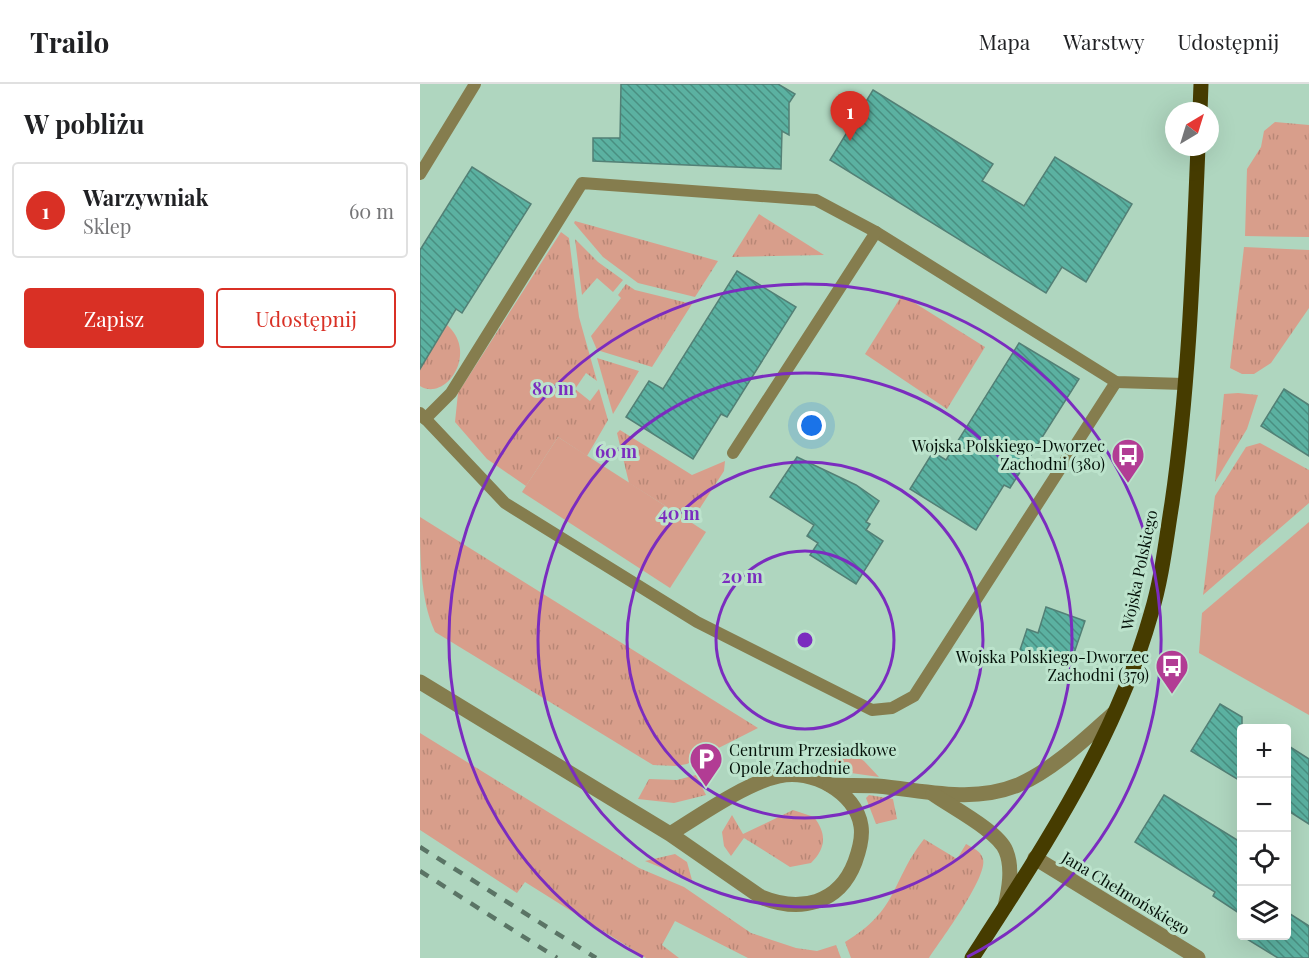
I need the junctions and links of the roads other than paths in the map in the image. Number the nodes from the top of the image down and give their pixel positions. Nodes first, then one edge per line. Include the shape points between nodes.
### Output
1 (475, 84) edge
2 (1201, 84) edge
3 (1200, 102) edge
4 (1197, 156) edge
5 (420, 174) edge
6 (876, 232) junction
7 (1116, 382) junction
8 (1184, 384) junction
9 (423, 416) edge
10 (733, 453) dead end
11 (420, 682) edge
12 (1114, 713) junction
13 (830, 785) junction
14 (932, 794) junction
15 (670, 834) junction
16 (1035, 858) junction
17 (1005, 907) junction
18 (972, 958) edge
19 (1198, 958) edge

1 - 5 lane
2 - 3 main road
4 - 8 main road, Wojska Polskiego
6 - 7 lane
6 - 9 lane via 816,200 582,183 451,393
6 - 10 lane
7 - 8 lane
7 - 9 lane via 914,696 892,708 872,710 697,622 505,503
8 - 12 main road, Wojska Polskiego via 1176,478 1152,614
11 - 15 street
12 - 14 street via 1062,756 1018,785 980,794
12 - 16 main road, Wojska Polskiego via 1074,794
13 - 14 street via 877,786
13 - 15 street via 807,776 780,775
13 - 15 street via 854,809 861,824 861,839 846,880 834,893 809,905 793,906 761,897
14 - 17 street via 983,828 1006,850 1010,870
16 - 17 main road, Wojska Polskiego
16 - 19 street, Jana Chełmońskiego
17 - 18 main road, Wojska Polskiego

